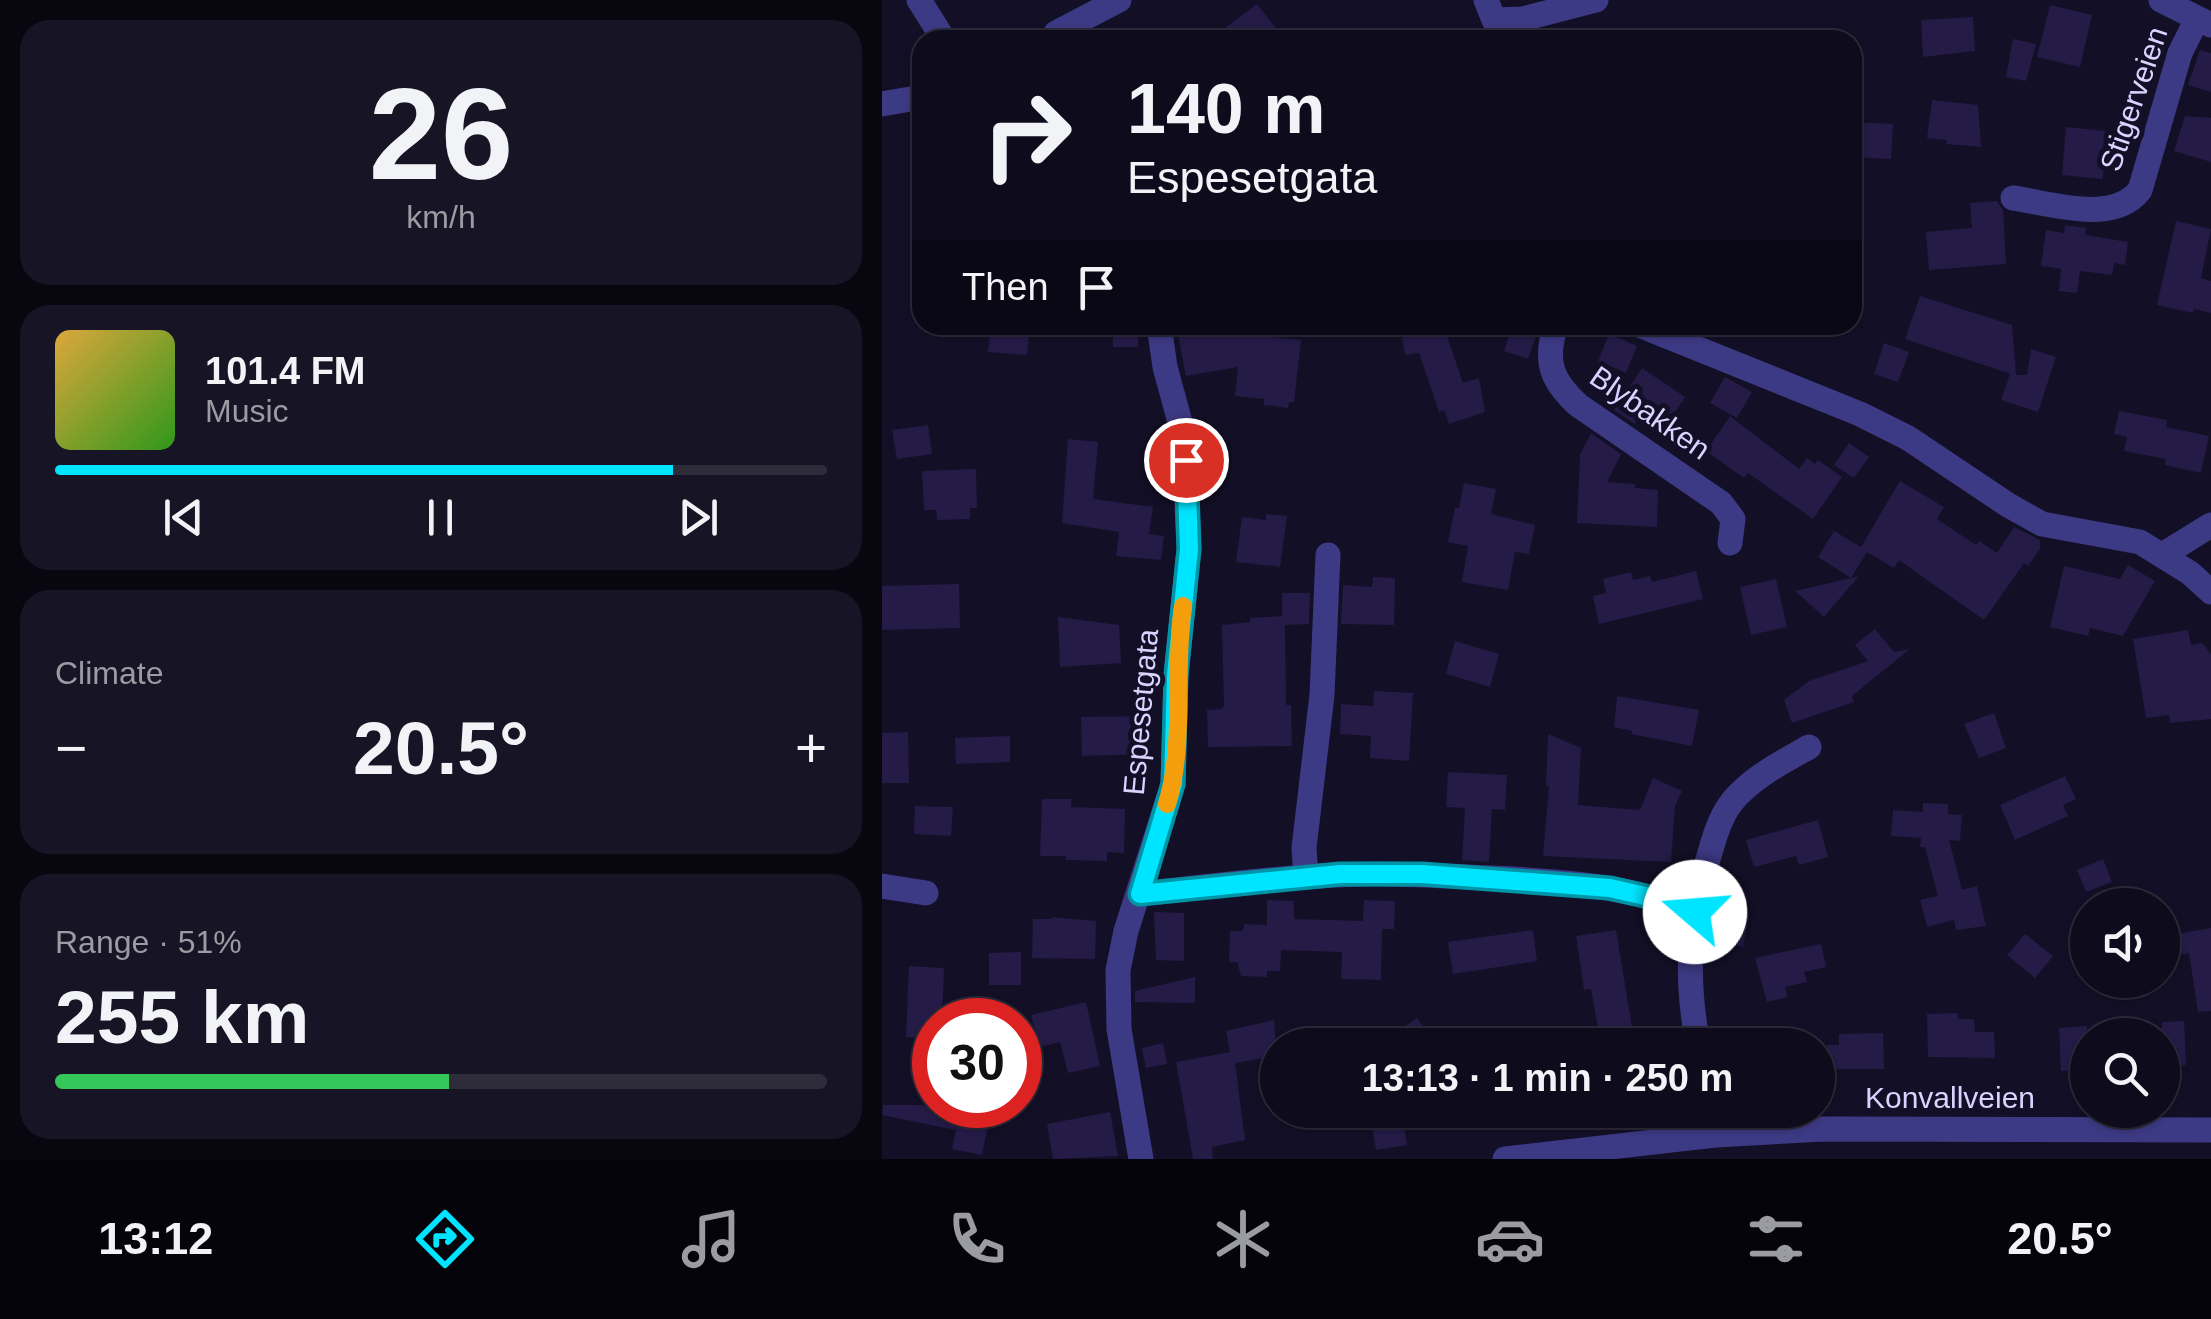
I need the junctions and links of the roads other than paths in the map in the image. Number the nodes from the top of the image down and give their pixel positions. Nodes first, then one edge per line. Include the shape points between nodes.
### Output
1 (919, 0) edge
2 (1119, 0) edge
3 (1596, 0) edge
4 (2161, 0) edge
5 (1490, 10) edge
6 (2204, 22) edge
7 (938, 30) edge
8 (1062, 30) edge
9 (912, 99) edge
10 (882, 104) edge
11 (2013, 198) dead end
12 (1160, 335) edge
13 (1553, 335) edge
14 (1663, 335) edge
15 (2210, 525) edge
16 (1730, 542) dead end
17 (1328, 554) dead end
18 (2164, 554) junction
19 (2210, 592) edge
20 (1809, 748) dead end
21 (1306, 877) junction
22 (882, 886) edge
23 (926, 893) dead end
24 (1140, 894) junction
25 (1695, 912) junction
26 (1696, 1028) edge
27 (1679, 1128) edge
28 (1807, 1128) edge
29 (2210, 1130) edge
30 (2021, 1132) junction
31 (2021, 1158) edge
32 (1142, 1159) edge
33 (1505, 1159) edge

1 - 7 street
2 - 8 street
3 - 5 street via 1523,19
4 - 6 street, Stigerveien
6 - 11 street, Stigerveien via 2180,53 2133,198 2104,210
9 - 10 street
12 - 24 street, Espesetgata via 1184,437 1189,549 1173,784
13 - 16 street, Blybakken via 1549,366 1563,392 1721,503 1734,519
14 - 18 street via 1876,422 2042,524 2140,542
15 - 18 street
17 - 21 street
18 - 19 street
20 - 25 street via 1736,796 1714,840
21 - 24 street
21 - 25 street via 1524,880 1610,888
22 - 23 street
24 - 32 street, Espesetgata via 1126,932 1117,997
25 - 26 street via 1689,977
27 - 33 street, Konvallveien
28 - 30 street, Konvallveien
29 - 30 street, Konvallveien
30 - 31 street

